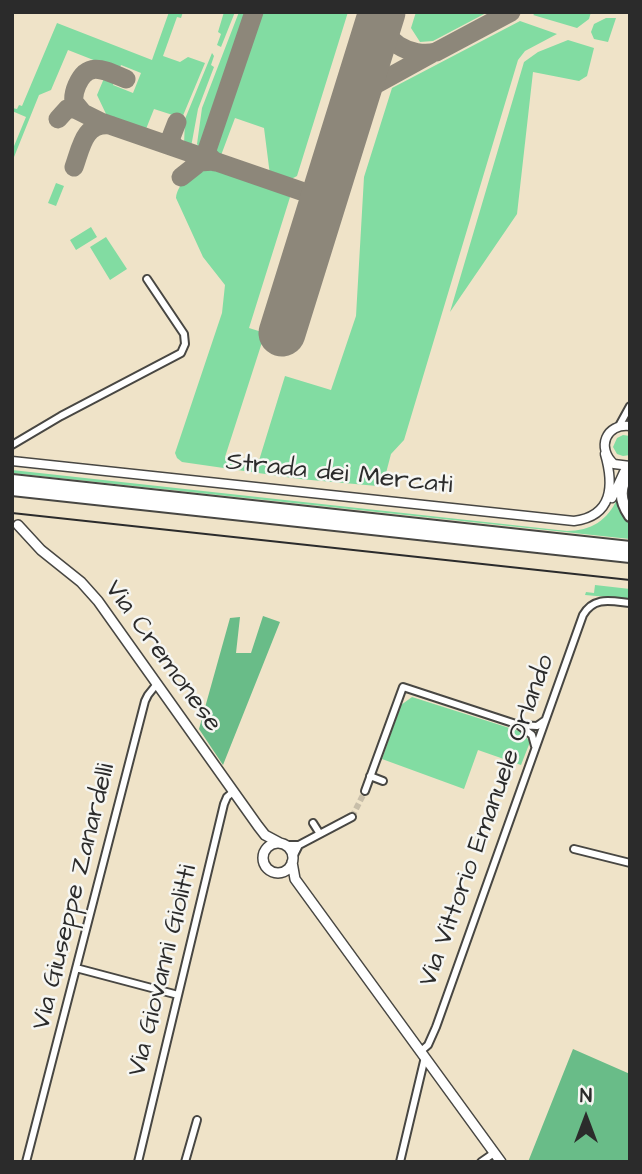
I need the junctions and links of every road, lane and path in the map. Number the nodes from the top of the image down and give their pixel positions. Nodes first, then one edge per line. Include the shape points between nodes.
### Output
1 (147, 279) dead end
2 (630, 407) edge
3 (620, 426) junction
4 (630, 426) edge
5 (12, 445) edge
6 (605, 454) junction
7 (12, 463) edge
8 (630, 468) edge
9 (12, 480) edge
10 (12, 490) edge
11 (630, 516) edge
12 (18, 525) dead end
13 (630, 547) edge
14 (566, 551) junction
15 (630, 557) edge
16 (630, 563) edge
17 (630, 603) edge
18 (156, 685) junction
19 (546, 718) junction
20 (518, 725) junction
21 (534, 750) junction
22 (370, 776) junction
23 (383, 781) dead end
24 (365, 791) tunnel mouth
25 (233, 792) junction
26 (352, 817) tunnel mouth
27 (313, 822) dead end
28 (258, 826) junction
29 (320, 834) junction
30 (283, 844) junction
31 (299, 845) junction
32 (574, 849) dead end
33 (263, 856) junction
34 (292, 860) junction
35 (630, 863) edge
36 (277, 873) junction
37 (295, 879) junction
38 (76, 968) junction
39 (178, 995) junction
40 (423, 1054) junction
41 (197, 1120) dead end
42 (494, 1153) junction
43 (26, 1162) edge
44 (138, 1162) edge
45 (185, 1162) edge
46 (400, 1162) edge
47 (481, 1162) edge
48 (501, 1162) edge

1 - 5 street via 184,334 181,353
2 - 3 street
3 - 4 street
3 - 6 street via 608,434
6 - 7 street, Strada dei Mercati via 611,480 606,500 595,514 574,522
6 - 8 street via 614,464
7 - 8 street, Strada dei Mercati via 572,526 603,513 621,476
8 - 11 highway via 621,495
9 - 13 highway
10 - 14 highway
12 - 18 main road, Via Cremonese via 90,592
14 - 15 highway
14 - 16 highway
17 - 19 street, Via Vittorio Emanuele Orlando via 600,601 584,612
18 - 25 main road, Via Cremonese
18 - 38 street, Via Giuseppe Zanardelli via 145,701
19 - 20 street via 537,726
19 - 21 street, Via Vittorio Emanuele Orlando
20 - 21 street via 533,735
20 - 22 street via 402,687
21 - 40 street, Via Vittorio Emanuele Orlando
22 - 23 street
22 - 24 street
25 - 28 main road, Via Cremonese
25 - 39 street, Via Giovanni Giolitti via 224,804
26 - 29 street
27 - 29 street
28 - 30 main road
28 - 33 main road
29 - 31 street
30 - 31 street
30 - 33 main road via 267,847
30 - 34 main road
31 - 34 street
32 - 35 street
33 - 36 main road via 265,866
34 - 36 main road via 286,870
34 - 37 main road
36 - 37 main road
37 - 40 main road
38 - 39 street
38 - 43 street, Via Giuseppe Zanardelli
39 - 44 street, Via Giovanni Giolitti
40 - 42 main road
40 - 46 street, Via Vittorio Emanuele Orlando
41 - 45 street
42 - 47 street
42 - 48 main road

